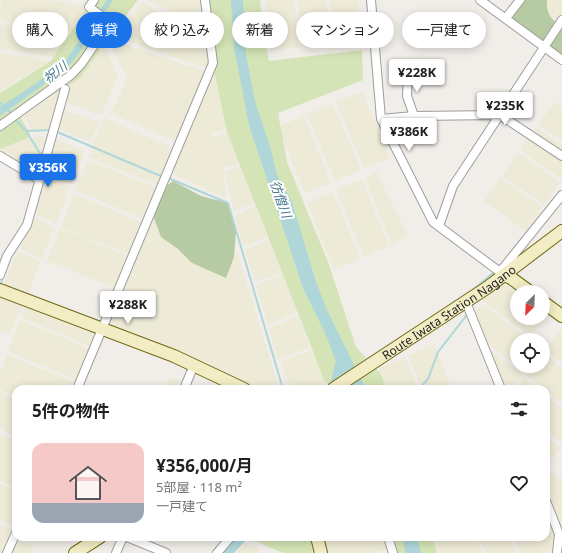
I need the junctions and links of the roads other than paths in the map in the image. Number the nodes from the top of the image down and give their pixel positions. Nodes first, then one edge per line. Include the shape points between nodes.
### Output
1 (94, 0) edge
2 (205, 0) edge
3 (371, 0) edge
4 (480, 0) edge
5 (520, 0) edge
6 (506, 18) junction
7 (562, 20) edge
8 (545, 47) junction
9 (562, 60) edge
10 (408, 71) dead end
11 (65, 89) dead end
12 (500, 115) junction
13 (414, 116) junction
14 (381, 118) junction
15 (0, 126) edge
16 (0, 156) edge
17 (562, 156) edge
18 (40, 180) junction
19 (562, 195) edge
20 (439, 226) junction
21 (562, 231) edge
22 (0, 274) edge
23 (502, 274) junction
24 (520, 285) edge
25 (0, 290) edge
26 (466, 302) junction
27 (550, 307) edge
28 (562, 316) edge
29 (103, 328) junction
30 (194, 365) junction
31 (79, 385) edge
32 (186, 385) edge
33 (236, 385) edge
34 (340, 385) edge
35 (499, 385) edge
36 (550, 510) edge
37 (561, 536) edge
38 (12, 541) edge
39 (94, 541) edge
40 (121, 541) edge
41 (137, 541) edge
42 (227, 541) edge
43 (317, 541) edge
44 (389, 541) edge
45 (7, 553) edge
46 (75, 553) edge
47 (116, 553) edge
48 (166, 553) edge
49 (217, 553) edge
50 (321, 553) edge
51 (393, 553) edge
52 (557, 553) edge

1 - 15 street via 89,7 110,22 82,63 71,75
2 - 29 street via 213,63
3 - 14 street
4 - 6 street
5 - 6 street
6 - 8 street
7 - 8 street
8 - 9 street
8 - 12 street
10 - 13 street via 407,96
11 - 18 street
12 - 13 street
12 - 17 street
12 - 20 street via 453,186
13 - 14 street
14 - 20 street via 433,222
16 - 18 street
18 - 22 street via 27,225 7,256
19 - 23 street
20 - 23 street
21 - 23 street, Route Iwata Station Nagano
23 - 24 street
23 - 26 street, Route Iwata Station Nagano
25 - 29 street
26 - 34 street, Route Iwata Station Nagano
26 - 35 street
27 - 28 street
29 - 30 street
29 - 31 street
30 - 32 street
30 - 33 street
36 - 37 street
37 - 52 street
38 - 45 street
39 - 46 street
40 - 47 street
41 - 48 street
42 - 49 street
43 - 50 street
44 - 51 street

